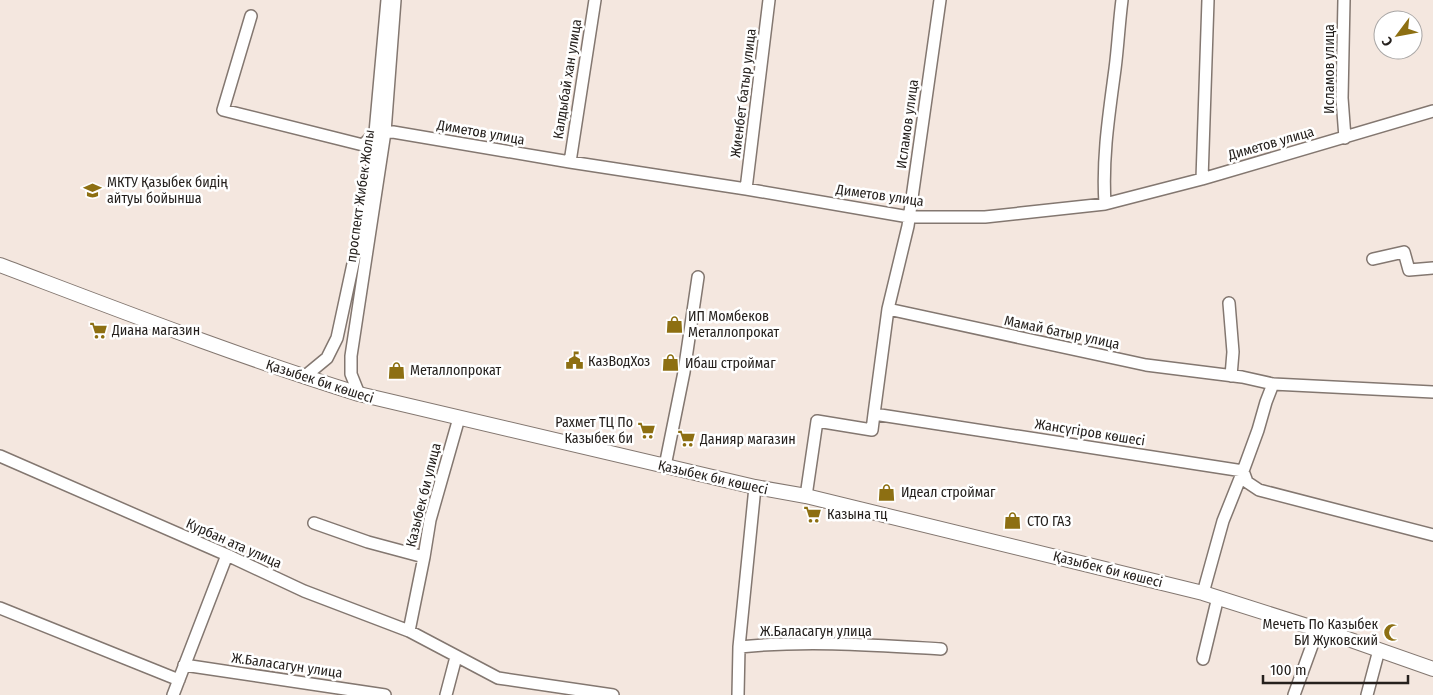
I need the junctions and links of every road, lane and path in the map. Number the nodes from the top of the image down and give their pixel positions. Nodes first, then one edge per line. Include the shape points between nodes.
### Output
1 (387, 0) edge
2 (396, 0) edge
3 (595, 0) edge
4 (769, 0) edge
5 (940, 0) edge
6 (1122, 0) edge
7 (1208, 0) edge
8 (1344, 0) edge
9 (251, 16) dead end
10 (1433, 111) edge
11 (380, 132) junction
12 (1345, 138) junction
13 (570, 162) junction
14 (1202, 179) junction
15 (746, 189) junction
16 (1105, 204) junction
17 (909, 216) junction
18 (1372, 259) dead end
19 (0, 265) edge
20 (1433, 268) edge
21 (698, 277) dead end
22 (1229, 303) dead end
23 (888, 310) junction
24 (1232, 376) junction
25 (304, 377) junction
26 (1274, 384) junction
27 (1433, 392) edge
28 (359, 394) junction
29 (874, 414) junction
30 (459, 418) junction
31 (0, 456) edge
32 (665, 466) junction
33 (1243, 471) junction
34 (755, 487) junction
35 (806, 496) junction
36 (314, 523) dead end
37 (1433, 535) edge
38 (228, 555) junction
39 (424, 557) junction
40 (1203, 592) junction
41 (1218, 597) junction
42 (0, 608) edge
43 (1318, 629) junction
44 (409, 631) junction
45 (739, 647) junction
46 (941, 649) dead end
47 (1379, 650) junction
48 (456, 656) junction
49 (1203, 659) dead end
50 (184, 666) junction
51 (1433, 669) edge
52 (178, 680) junction
53 (173, 695) edge
54 (385, 695) edge
55 (446, 695) edge
56 (612, 695) edge
57 (738, 695) edge
58 (1294, 695) edge
59 (1367, 695) edge

1 - 11 street, проспект Жибек Жолы
2 - 11 street, проспект Жибек Жолы
3 - 13 street, Калдыбай хан улица
4 - 15 street, Жиенбет батыр улица
5 - 17 street, Исламов улица
6 - 16 street via 1108,116
7 - 14 street
8 - 12 street, Исламов улица via 1342,98
9 - 11 street via 223,110 363,145
10 - 12 street, Диметов улица
11 - 13 street, Диметов улица
11 - 25 street, проспект Жибек Жолы via 337,338 327,358
11 - 28 street, проспект Жибек Жолы via 351,356 351,374
12 - 14 street, Диметов улица
13 - 15 street, Диметов улица
14 - 16 street, Диметов улица
15 - 17 street, Диметов улица
16 - 17 street, Диметов улица via 985,217
17 - 23 street, Исламов улица
18 - 20 street via 1404,252 1409,270
19 - 25 main road, Қазыбек би көшесі
21 - 32 street via 684,372
22 - 24 street
23 - 24 street, Мамай батыр улица via 1146,365
23 - 29 street, Исламов улица
24 - 26 street, Мамай батыр улица
25 - 28 main road, Қазыбек би көшесі
26 - 27 street, Мамай батыр улица
26 - 33 street
28 - 30 main road, Қазыбек би көшесі
29 - 33 street, Жансүгіров көшесі
29 - 35 street via 872,430 817,421
30 - 32 main road, Қазыбек би көшесі
30 - 39 street, Казыбек би улица via 430,520
31 - 38 street, Курбан ата улица
32 - 34 main road, Қазыбек би көшесі
33 - 37 street via 1247,482 1259,490
33 - 40 street via 1223,520
34 - 35 main road, Қазыбек би көшесі
34 - 45 street
35 - 40 main road, Қазыбек би көшесі
36 - 39 street, Казыбек би улица
38 - 44 street, Курбан ата улица via 304,591
38 - 50 street
39 - 44 street
40 - 41 main road, Қазыбек би көшесі
41 - 43 main road, Қазыбек би көшесі
41 - 49 street
42 - 52 street
43 - 47 main road, Қазыбек би көшесі
43 - 58 street
44 - 48 street, Курбан ата улица
45 - 46 street, Ж.Баласагун улица via 814,643
45 - 57 street
47 - 51 main road, Қазыбек би көшесі
47 - 59 street
48 - 55 street
48 - 56 street via 498,678
50 - 52 street
50 - 54 street, Ж.Баласагун улица
52 - 53 street

